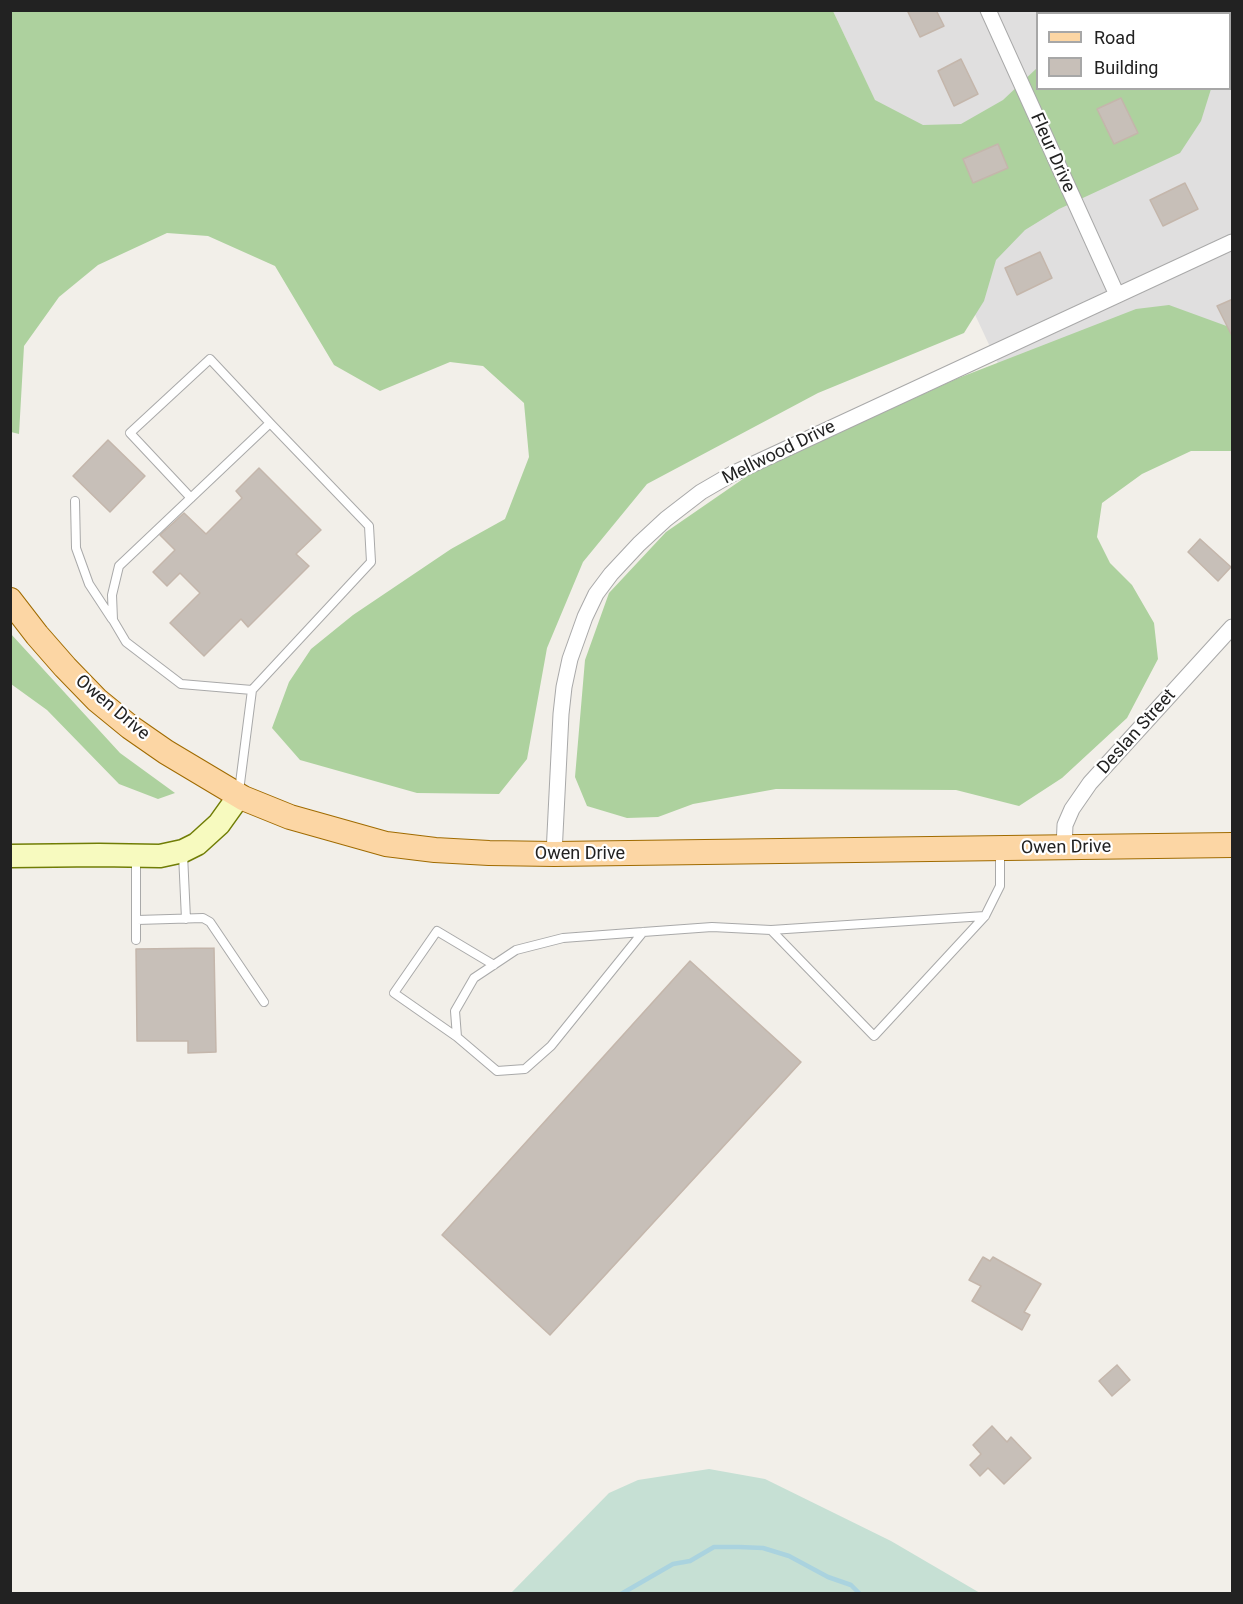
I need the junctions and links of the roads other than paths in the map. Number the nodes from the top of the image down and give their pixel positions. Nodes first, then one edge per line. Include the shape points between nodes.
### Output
1 (988, 10) edge
2 (1233, 242) edge
3 (1117, 295) junction
4 (270, 423) junction
5 (191, 498) junction
6 (75, 501) dead end
7 (10, 600) edge
8 (113, 620) junction
9 (1233, 627) edge
10 (252, 690) junction
11 (239, 796) junction
12 (1233, 845) edge
13 (1064, 848) junction
14 (1000, 849) junction
15 (183, 851) junction
16 (554, 854) junction
17 (10, 856) edge
18 (136, 856) junction
19 (985, 916) junction
20 (186, 919) junction
21 (136, 920) junction
22 (771, 930) junction
23 (643, 932) junction
24 (136, 940) dead end
25 (494, 965) junction
26 (264, 1002) dead end
27 (457, 1037) junction

1 - 3 street, Fleur Drive
2 - 3 street, Mellwood Drive
3 - 16 street, Mellwood Drive via 732,474 701,492 639,544 596,594 570,659 561,714
4 - 5 lane
4 - 5 lane via 210,358 130,433
4 - 10 lane via 369,526 371,562
5 - 8 lane via 119,566 112,595
6 - 8 lane via 76,548 89,584
7 - 11 main road, Owen Drive via 97,700 166,752
8 - 10 lane via 126,642 181,684
9 - 13 street, Deslan Street via 1090,783 1065,825
10 - 11 lane
11 - 15 street via 219,824
11 - 16 main road, Owen Drive via 290,817 386,844 489,854
12 - 13 main road, Owen Drive
13 - 14 main road, Owen Drive
14 - 16 main road, Owen Drive
14 - 19 lane via 1000,886
15 - 18 street
15 - 20 lane
17 - 18 street
18 - 21 lane
19 - 22 lane
19 - 22 lane via 874,1036
20 - 21 lane
20 - 26 lane via 203,918 214,924
21 - 24 lane
22 - 23 lane via 712,927
23 - 25 lane via 563,938 516,950
23 - 27 lane via 551,1046 525,1069 497,1071
25 - 27 lane via 474,978 455,1011
25 - 27 lane via 437,931 394,993

